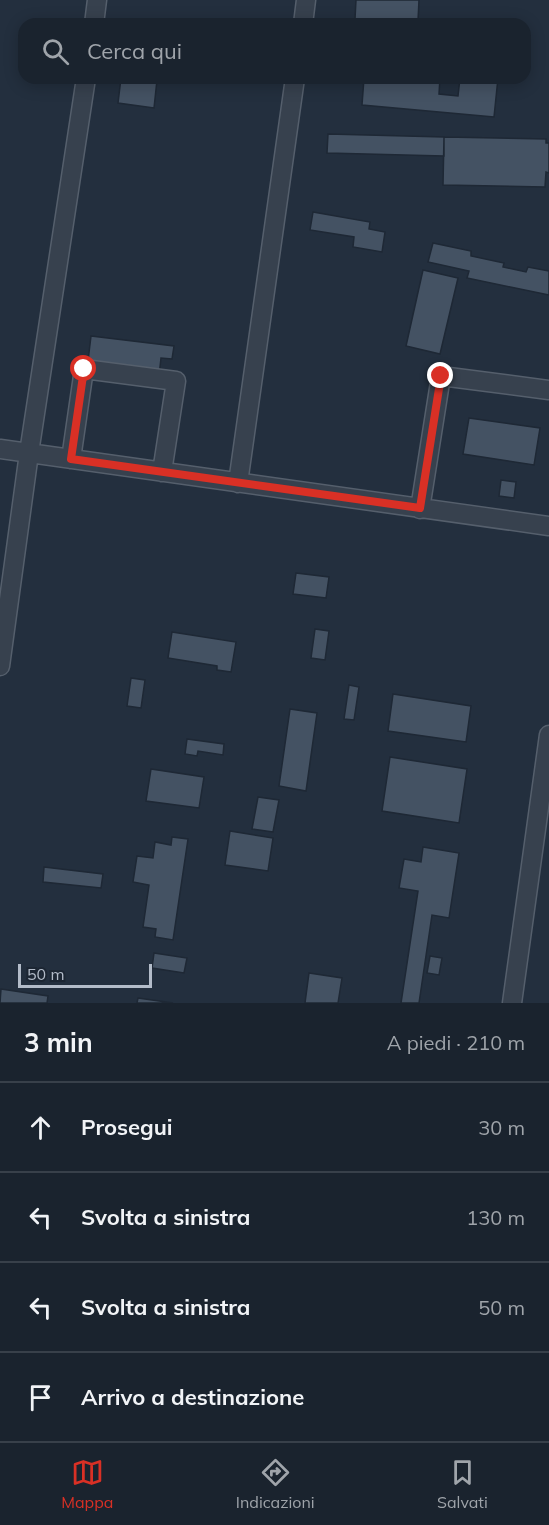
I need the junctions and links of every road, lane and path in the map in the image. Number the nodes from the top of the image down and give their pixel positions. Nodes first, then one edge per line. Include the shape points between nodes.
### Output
1 (97, 0) edge
2 (306, 0) edge
3 (95, 18) edge
4 (304, 18) edge
5 (85, 84) edge
6 (294, 84) edge
7 (549, 390) edge
8 (0, 449) edge
9 (29, 453) junction
10 (71, 459) junction
11 (162, 472) junction
12 (238, 483) junction
13 (420, 508) junction
14 (549, 526) edge
15 (0, 666) edge
16 (549, 735) edge
17 (512, 1003) edge

1 - 3 lane
2 - 4 lane
5 - 9 lane
6 - 12 lane
7 - 13 lane via 441,376
8 - 9 lane
9 - 10 lane
9 - 15 lane
10 - 11 lane
10 - 11 lane via 84,369 176,381
11 - 12 lane
12 - 13 lane
13 - 14 lane
16 - 17 lane

